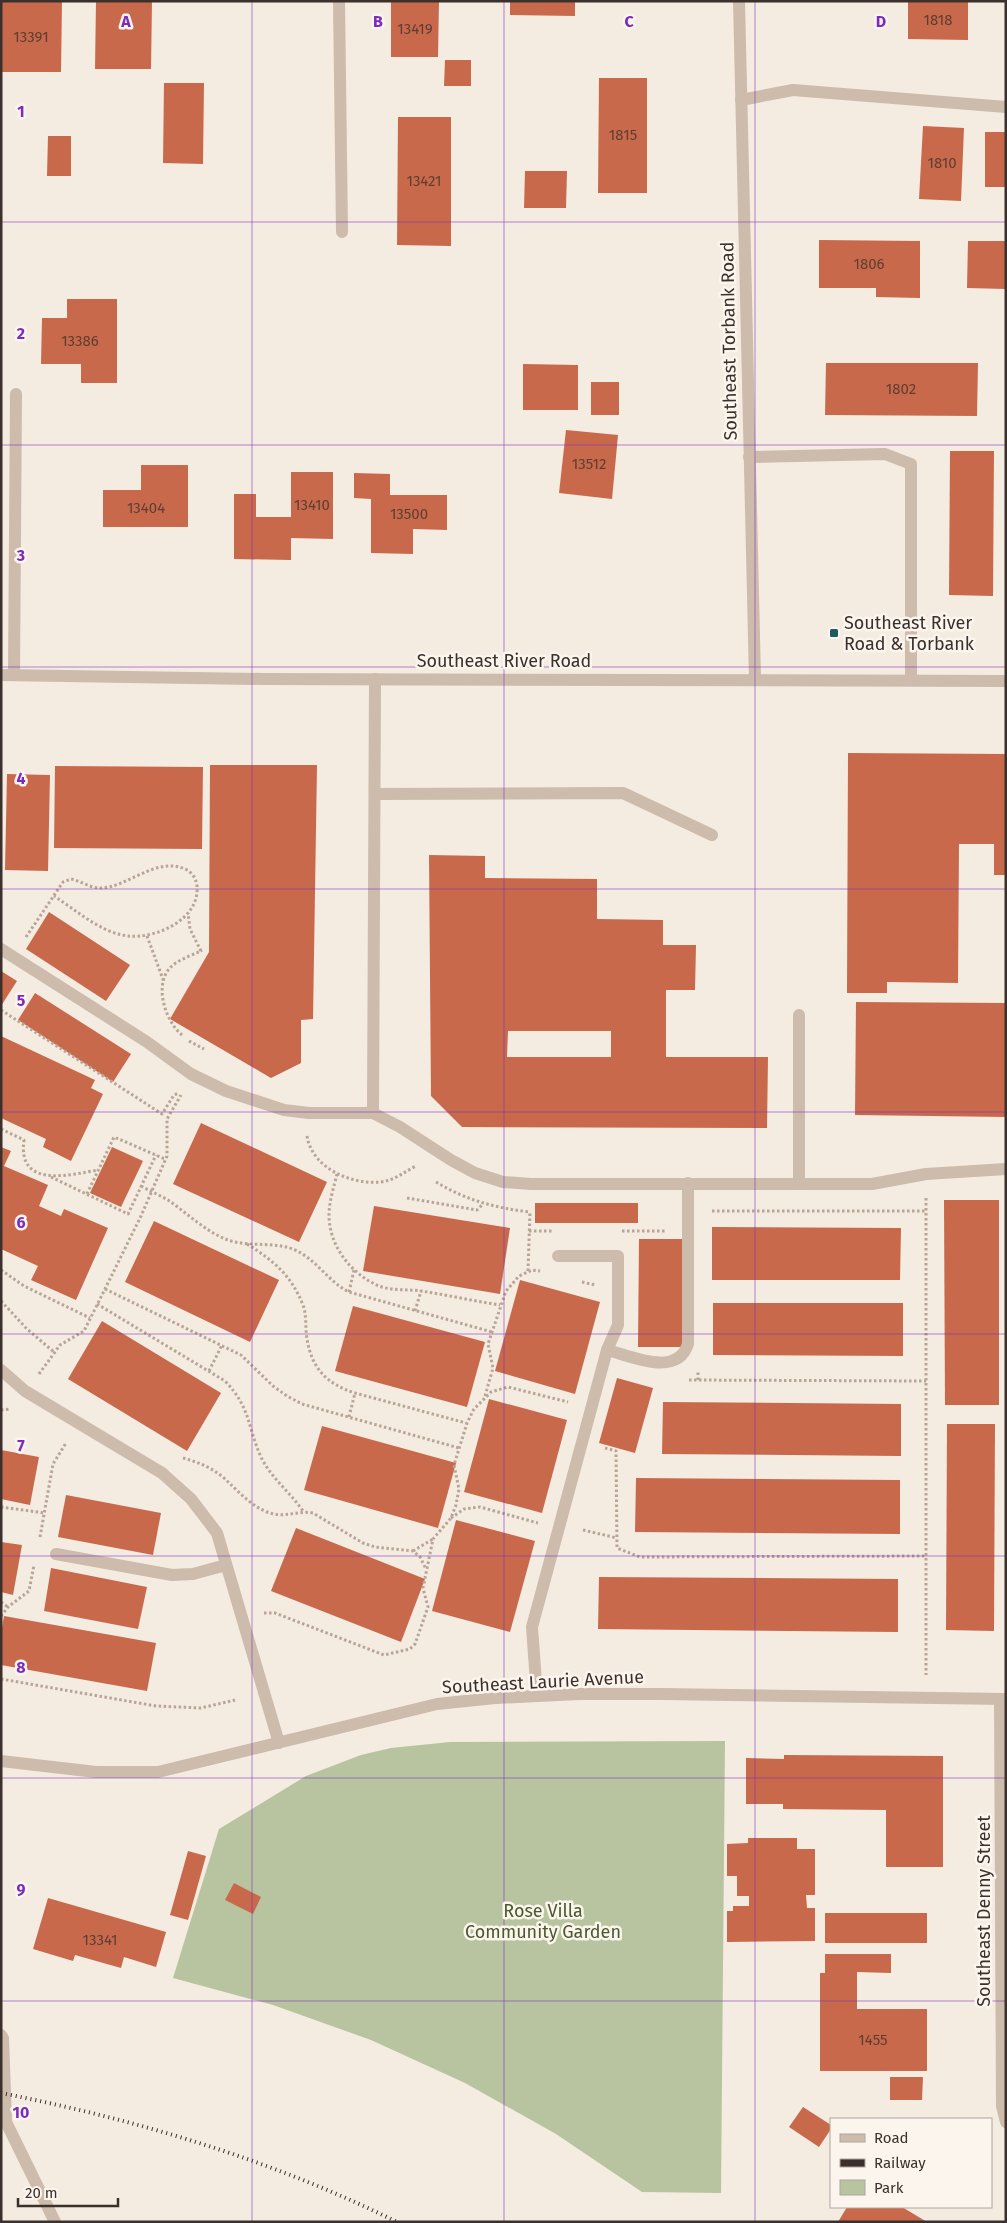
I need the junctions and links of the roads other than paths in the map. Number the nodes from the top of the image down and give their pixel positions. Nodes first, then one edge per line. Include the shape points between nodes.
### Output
1 (339, 1) edge
2 (739, 1) edge
3 (741, 100) junction
4 (1006, 107) edge
5 (342, 232) dead end
6 (16, 394) dead end
7 (750, 457) junction
8 (8, 675) edge
9 (375, 679) junction
10 (755, 679) junction
11 (911, 680) junction
12 (1006, 680) edge
13 (375, 794) junction
14 (712, 835) dead end
15 (1, 949) edge
16 (799, 1014) dead end
17 (372, 1113) junction
18 (1006, 1169) edge
19 (799, 1182) junction
20 (688, 1183) junction
21 (558, 1256) dead end
22 (607, 1350) junction
23 (1, 1370) edge
24 (56, 1554) dead end
25 (226, 1565) junction
26 (538, 1696) junction
27 (1003, 1699) edge
28 (279, 1743) junction
29 (1, 1761) edge
30 (1, 2035) edge
31 (1006, 2122) edge
32 (56, 2222) edge

1 - 5 street
2 - 3 street, Southeast Torbank Road
3 - 4 street via 793,90
3 - 7 street, Southeast Torbank Road
6 - 8 street
7 - 10 street, Southeast Torbank Road
7 - 11 street via 884,454 910,464
8 - 9 street, Southeast River Road
9 - 10 street, Southeast River Road
9 - 13 street
10 - 11 street, Southeast River Road
11 - 12 street, Southeast River Road
13 - 14 street via 623,793
13 - 17 street
15 - 17 street via 192,1074 226,1091 284,1110
16 - 19 street
17 - 20 street via 467,1169 503,1182
18 - 19 street via 926,1174 872,1184
19 - 20 street
20 - 22 street via 688,1344 685,1352 679,1358 656,1363
21 - 22 street via 618,1256 618,1325
22 - 26 street via 532,1627
23 - 25 street via 25,1392 162,1473 192,1499 217,1532
24 - 25 street via 172,1575 193,1574
25 - 28 street
26 - 27 street, Southeast Laurie Avenue via 662,1694
26 - 28 street, Southeast Laurie Avenue via 437,1704
27 - 31 street, Southeast Denny Street via 1002,2106
28 - 29 street, Southeast Laurie Avenue via 158,1772 96,1772
30 - 32 street via 6,2122

